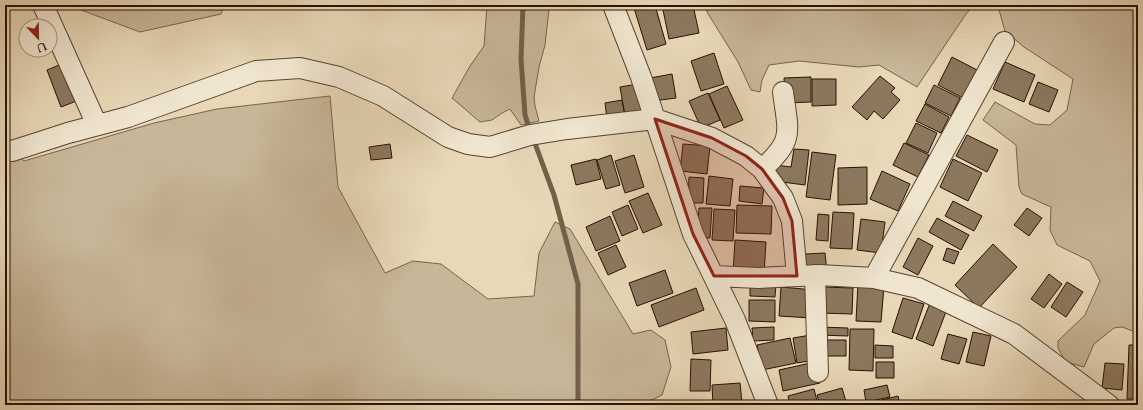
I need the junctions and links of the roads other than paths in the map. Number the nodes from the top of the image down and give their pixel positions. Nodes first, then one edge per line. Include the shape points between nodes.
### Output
1 (43, 5) edge
2 (613, 5) edge
3 (1004, 42) dead end
4 (783, 92) dead end
5 (655, 119) junction
6 (98, 125) junction
7 (5, 150) edge
8 (762, 169) junction
9 (714, 276) junction
10 (806, 276) junction
11 (874, 278) junction
12 (818, 372) dead end
13 (768, 405) edge
14 (1109, 405) edge

1 - 6 street
2 - 5 street
3 - 11 street
4 - 8 street via 788,129 786,140 776,157
5 - 6 street via 567,129 490,147 468,144 448,137 383,96 339,78 300,68 256,71 128,117
5 - 8 street via 712,138 746,156
5 - 9 street via 693,234
6 - 7 street via 12,151
8 - 10 street via 783,198 792,221
9 - 10 street
9 - 13 street via 735,320
10 - 11 street
10 - 12 street
11 - 14 street via 918,288 1014,334

